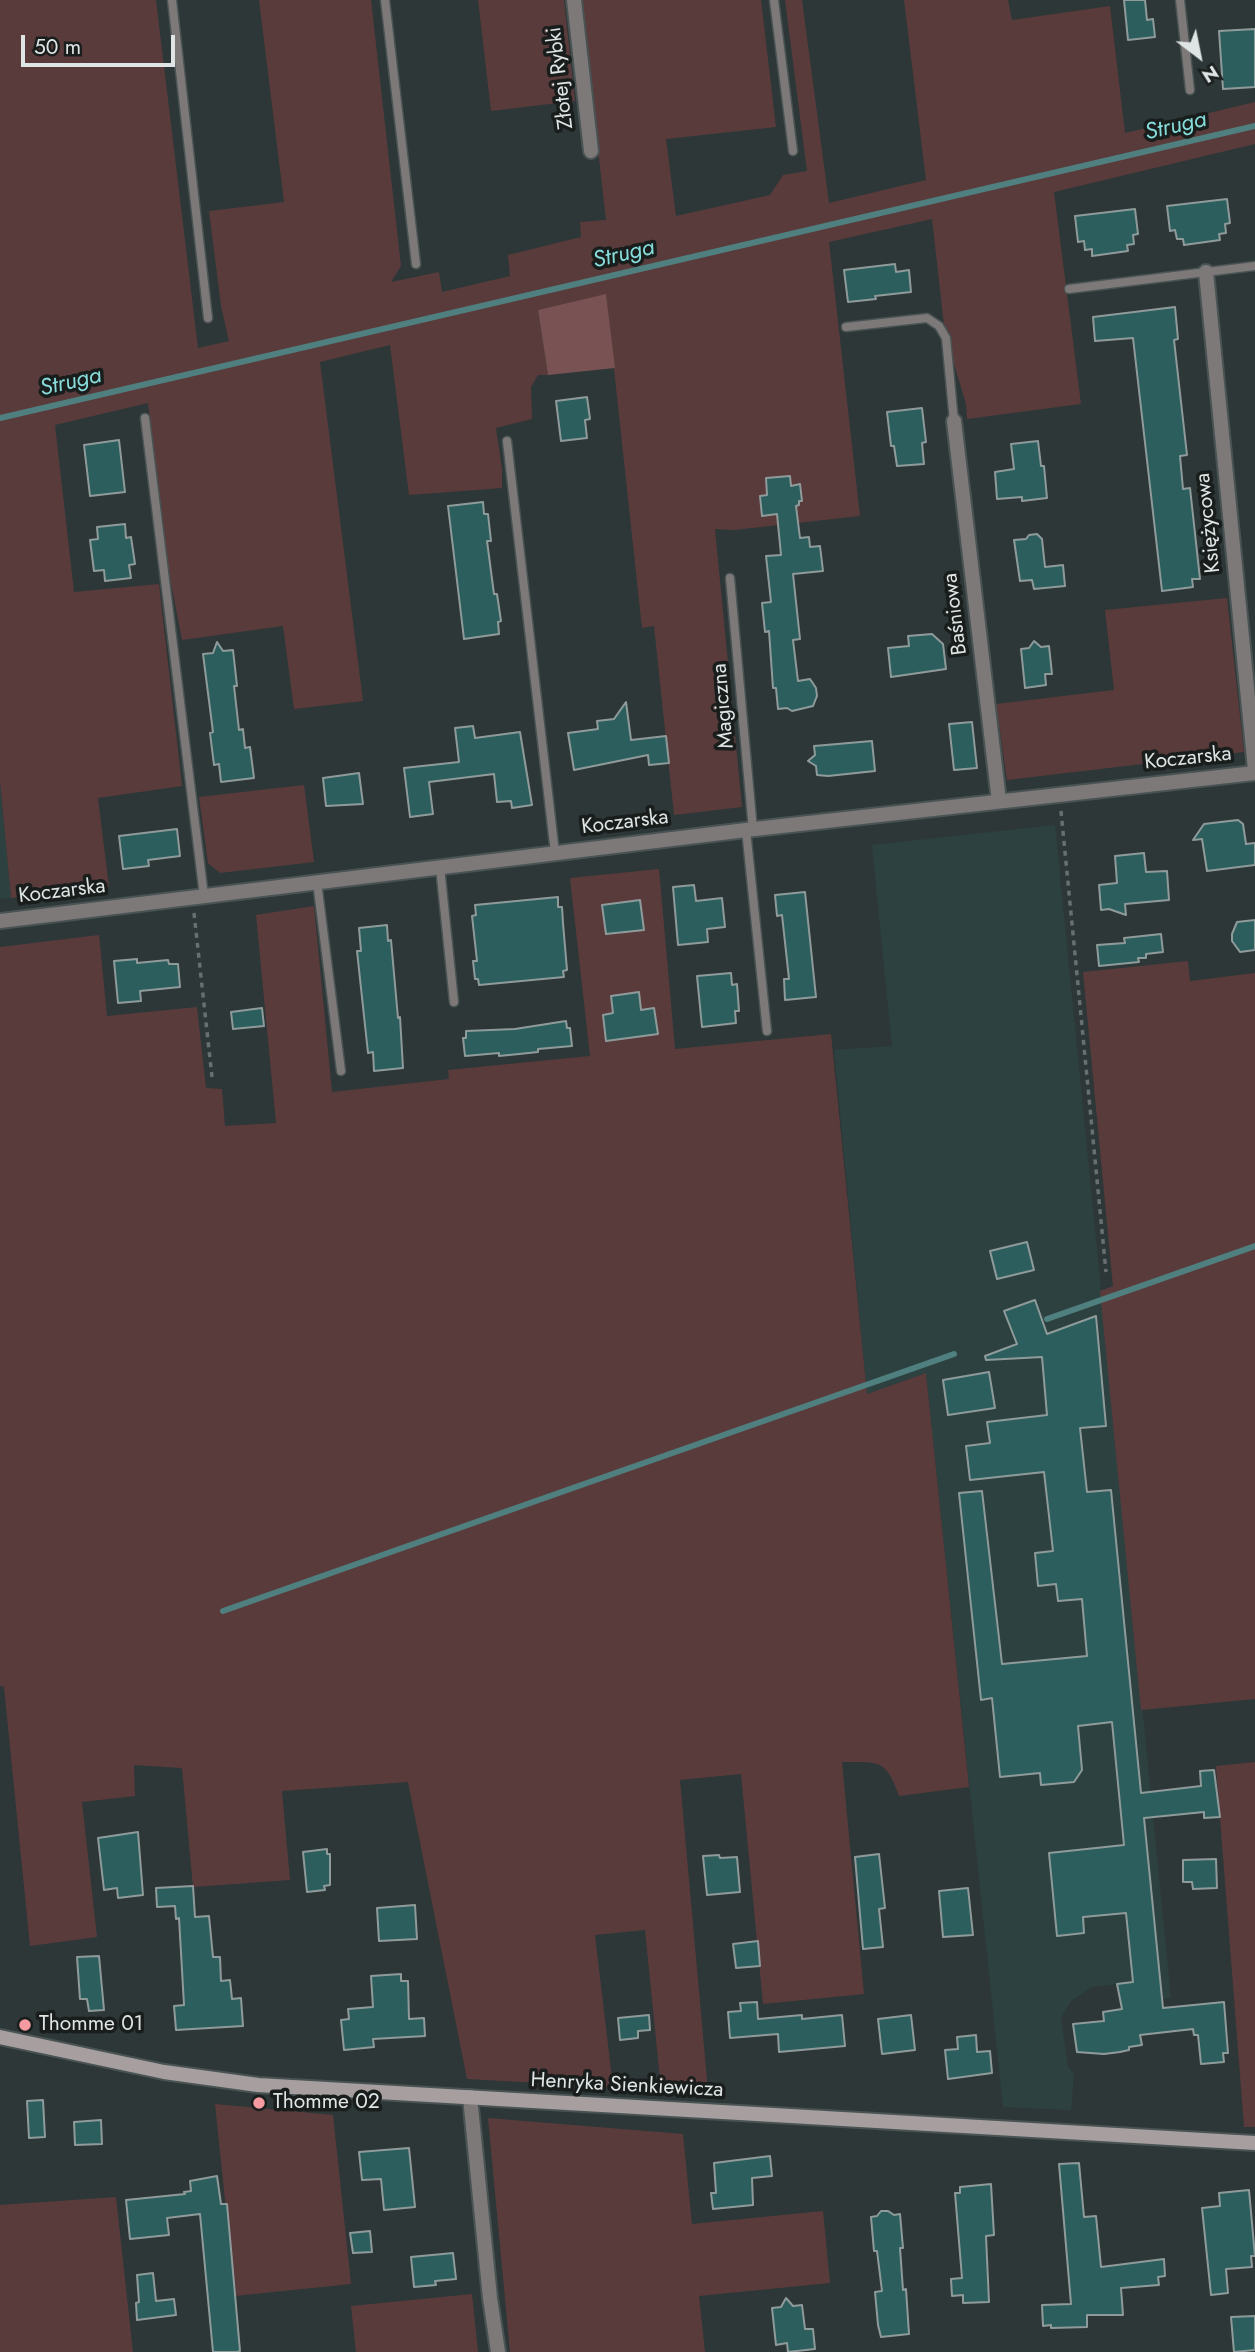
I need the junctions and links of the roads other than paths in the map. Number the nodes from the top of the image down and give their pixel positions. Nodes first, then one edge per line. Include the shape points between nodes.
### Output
1 (172, 0) edge
2 (384, 0) edge
3 (573, 0) edge
4 (774, 0) edge
5 (1180, 0) edge
6 (1190, 90) dead end
7 (591, 151) dead end
8 (793, 151) dead end
9 (416, 264) dead end
10 (1255, 266) edge
11 (1206, 272) junction
12 (1069, 289) dead end
13 (208, 318) dead end
14 (846, 327) dead end
15 (145, 418) dead end
16 (954, 421) joint
17 (507, 441) dead end
18 (730, 578) dead end
19 (1255, 771) edge
20 (999, 801) junction
21 (750, 830) junction
22 (555, 853) junction
23 (440, 867) junction
24 (317, 882) junction
25 (198, 897) junction
26 (0, 921) edge
27 (454, 1002) dead end
28 (767, 1031) dead end
29 (341, 1071) dead end
30 (0, 2037) edge
31 (470, 2097) junction
32 (1255, 2143) edge
33 (498, 2352) edge

1 - 13 lane
2 - 9 lane
3 - 7 street, Złotej Rybki
4 - 8 lane
5 - 6 lane
10 - 11 lane
11 - 12 lane
11 - 19 street, Księżycowa
14 - 16 lane via 928,318 939,326 946,338
15 - 25 lane
16 - 20 street, Baśniowa
17 - 22 lane
18 - 21 lane, Magiczna
19 - 20 street, Koczarska
20 - 21 street, Koczarska
21 - 22 street, Koczarska
21 - 28 lane, Magiczna
22 - 23 street, Koczarska
23 - 24 street, Koczarska
23 - 27 lane
24 - 25 street, Koczarska
24 - 29 lane
25 - 26 street, Koczarska
30 - 31 street, Henryka Sienkiewicza via 164,2072 258,2085
31 - 32 street, Henryka Sienkiewicza
31 - 33 street

